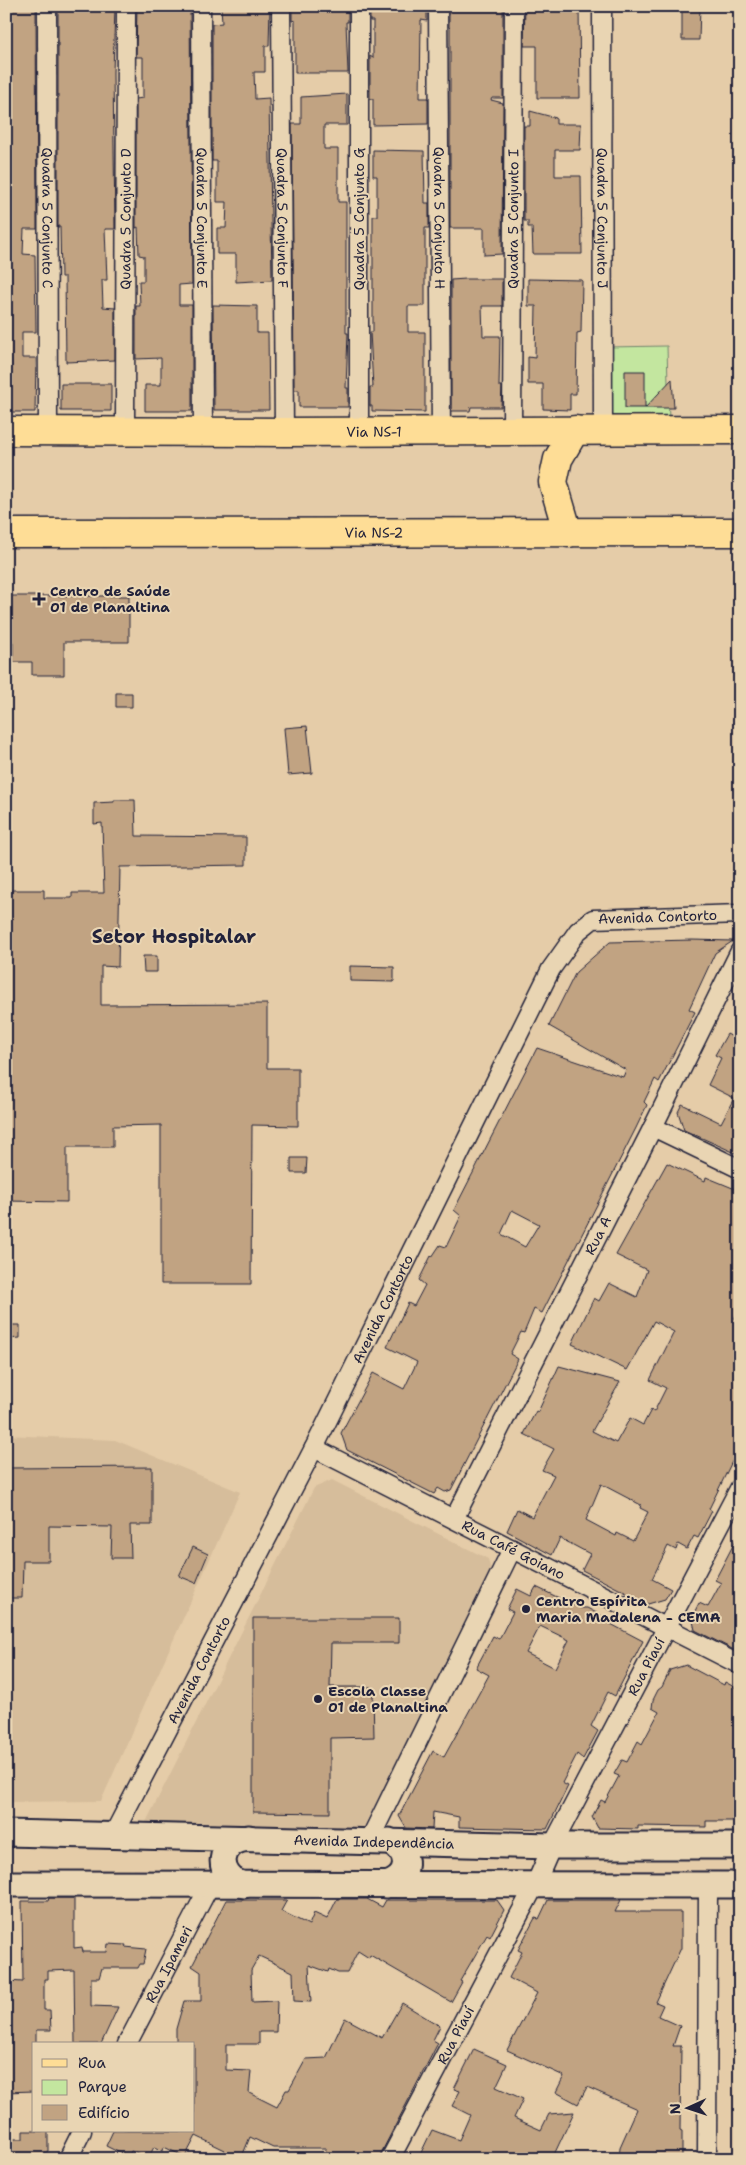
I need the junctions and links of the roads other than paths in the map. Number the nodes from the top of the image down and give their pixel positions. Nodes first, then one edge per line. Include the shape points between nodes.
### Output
1 (47, 6) edge
2 (126, 6) edge
3 (201, 6) edge
4 (281, 6) edge
5 (359, 6) edge
6 (438, 6) edge
7 (514, 6) edge
8 (602, 6) edge
9 (512, 430) junction
10 (575, 430) junction
11 (603, 430) junction
12 (740, 430) edge
13 (6, 431) edge
14 (48, 431) junction
15 (125, 431) junction
16 (359, 431) junction
17 (442, 431) junction
18 (203, 432) junction
19 (284, 432) junction
20 (740, 532) edge
21 (6, 533) edge
22 (568, 533) junction
23 (740, 914) edge
24 (740, 951) edge
25 (653, 1127) junction
26 (740, 1170) edge
27 (314, 1448) junction
28 (740, 1487) edge
29 (454, 1519) junction
30 (512, 1549) junction
31 (666, 1627) junction
32 (740, 1665) edge
33 (6, 1834) edge
34 (113, 1835) junction
35 (249, 1838) junction
36 (379, 1841) junction
37 (552, 1846) junction
38 (740, 1846) edge
39 (6, 1884) edge
40 (210, 1885) junction
41 (244, 1885) junction
42 (386, 1885) junction
43 (535, 1885) junction
44 (708, 1885) junction
45 (740, 1885) edge
46 (129, 2042) edge
47 (82, 2132) edge
48 (68, 2159) edge
49 (390, 2159) edge
50 (707, 2159) edge

1 - 14 street, Quadra 5 Conjunto C
2 - 15 street, Quadra 5 Conjunto D
3 - 18 street, Quadra 5 Conjunto E
4 - 19 street, Quadra 5 Conjunto F
5 - 16 street, Quadra 5 Conjunto G
6 - 17 street, Quadra 5 Conjunto H
7 - 9 street, Quadra 5 Conjunto I
8 - 11 street, Quadra 5 Conjunto J
9 - 10 main road, Via NS-1
9 - 17 main road, Via NS-1
10 - 11 main road, Via NS-1
10 - 22 main road via 558,459 554,482
11 - 12 main road, Via NS-1
13 - 14 main road, Via NS-1
14 - 15 main road, Via NS-1
15 - 18 main road, Via NS-1
16 - 17 main road, Via NS-1
16 - 19 main road, Via NS-1
18 - 19 main road, Via NS-1
20 - 22 main road, Via NS-2
21 - 22 main road, Via NS-2
23 - 27 street, Avenida Contorto via 593,919 578,930 551,969
24 - 25 street, Rua A
25 - 26 street
25 - 29 street, Rua A
27 - 29 street, Rua Café Goiano
27 - 34 street, Avenida Contorto
28 - 31 street, Rua Piauí
29 - 30 street, Rua Café Goiano
30 - 31 street, Rua Café Goiano
30 - 36 street
31 - 32 street, Rua Café Goiano
31 - 37 street, Rua Piauí
33 - 34 street, Avenida Independência
34 - 35 street, Avenida Independência
35 - 36 street, Avenida Independência
35 - 41 street via 229,1846 223,1860 226,1874
36 - 37 street, Avenida Independência
36 - 42 street via 400,1848 405,1861 398,1880
37 - 38 street, Avenida Independência
37 - 43 street, Rua Piauí
39 - 40 street
40 - 41 street
40 - 46 street, Rua Ipameri
41 - 42 street
42 - 43 street
43 - 44 street
43 - 49 street, Rua Piauí
44 - 45 street
44 - 50 street
47 - 48 street

